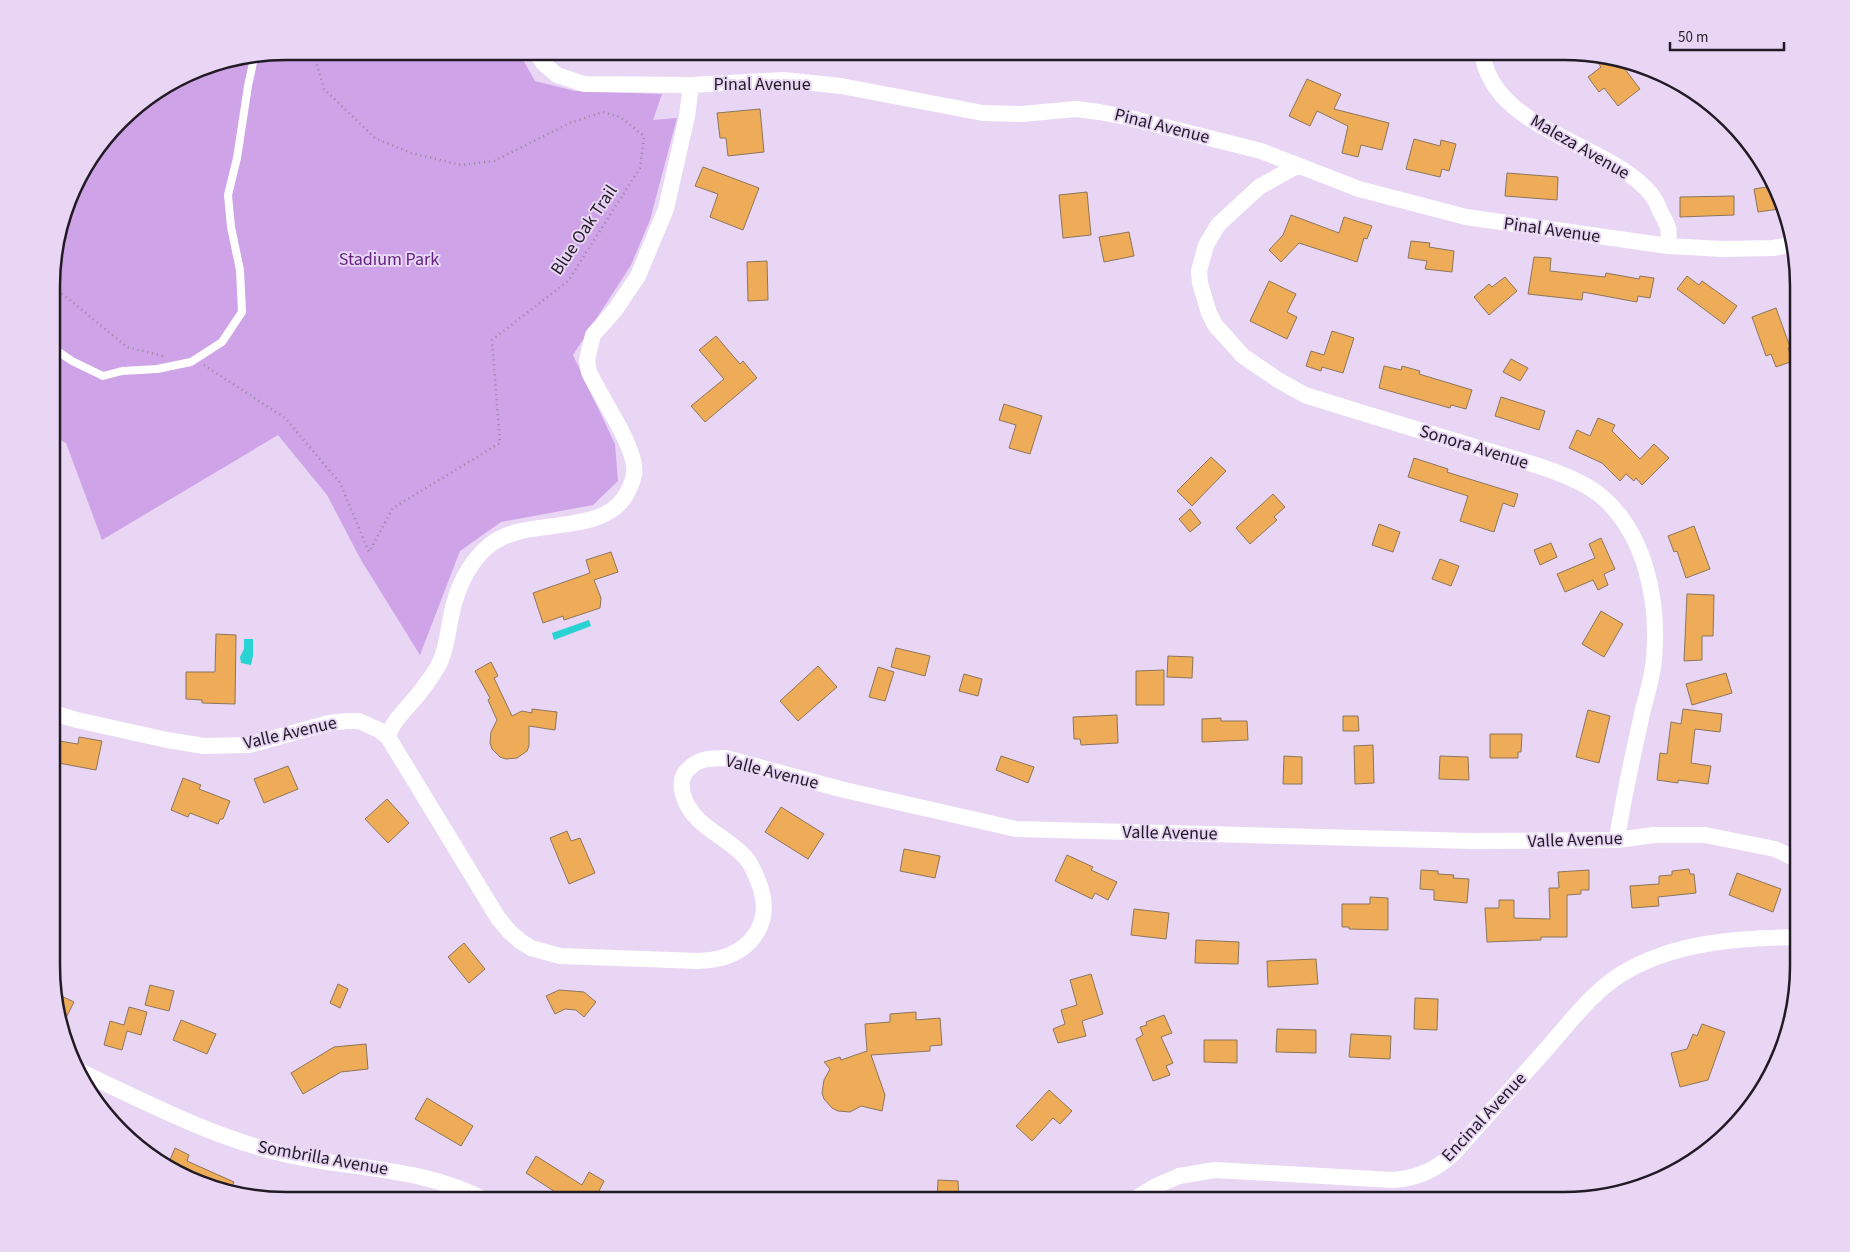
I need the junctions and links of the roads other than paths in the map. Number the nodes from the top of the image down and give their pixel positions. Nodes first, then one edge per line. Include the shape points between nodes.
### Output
1 (541, 60) edge
2 (1483, 60) edge
3 (253, 63) edge
4 (691, 85) junction
5 (1297, 166) junction
6 (1668, 246) junction
7 (1786, 246) edge
8 (60, 353) edge
9 (60, 715) edge
10 (388, 737) junction
11 (1618, 840) junction
12 (1790, 856) edge
13 (1790, 937) edge
14 (88, 1075) edge
15 (465, 1192) edge
16 (1147, 1192) edge

1 - 4 street, Pinal Avenue via 557,75 584,84
2 - 6 street, Maleza Avenue via 1492,82 1513,106 1628,173 1653,195 1670,230
3 - 8 lane via 228,195 240,270 242,312 222,342 191,362 103,376
4 - 5 street, Pinal Avenue via 793,80 983,113 1022,114 1076,109 1099,112 1251,149
4 - 10 street via 666,209 638,276 593,335 587,360 595,386 626,439 633,459 635,471 626,496 612,511 594,519 512,534 492,543 477,558 456,597 441,660
5 - 6 street, Pinal Avenue via 1359,189 1466,217
5 - 11 street, Sonora Avenue via 1259,186 1218,225 1206,245 1199,271 1200,283 1215,325 1243,356 1305,395 1532,464 1581,483 1601,496 1636,542 1647,570 1656,636 1654,661 1622,801
6 - 7 street, Pinal Avenue via 1723,249
9 - 10 street, Valle Avenue via 204,746 249,745 347,720 359,721
10 - 11 street, Valle Avenue via 498,918 531,948 560,956 698,962 724,957 741,949 758,931 764,904 756,875 746,858 696,819 683,797 682,777 689,768 706,758 726,758 840,789 1016,829 1473,842
11 - 12 street, Valle Avenue via 1705,835 1775,849
13 - 16 street, Encinal Avenue via 1700,944 1658,956 1620,975 1587,1003 1454,1153 1422,1175 1393,1180 1216,1170 1179,1176
14 - 15 street, Sombrilla Avenue via 202,1128 243,1143 285,1154 411,1174

